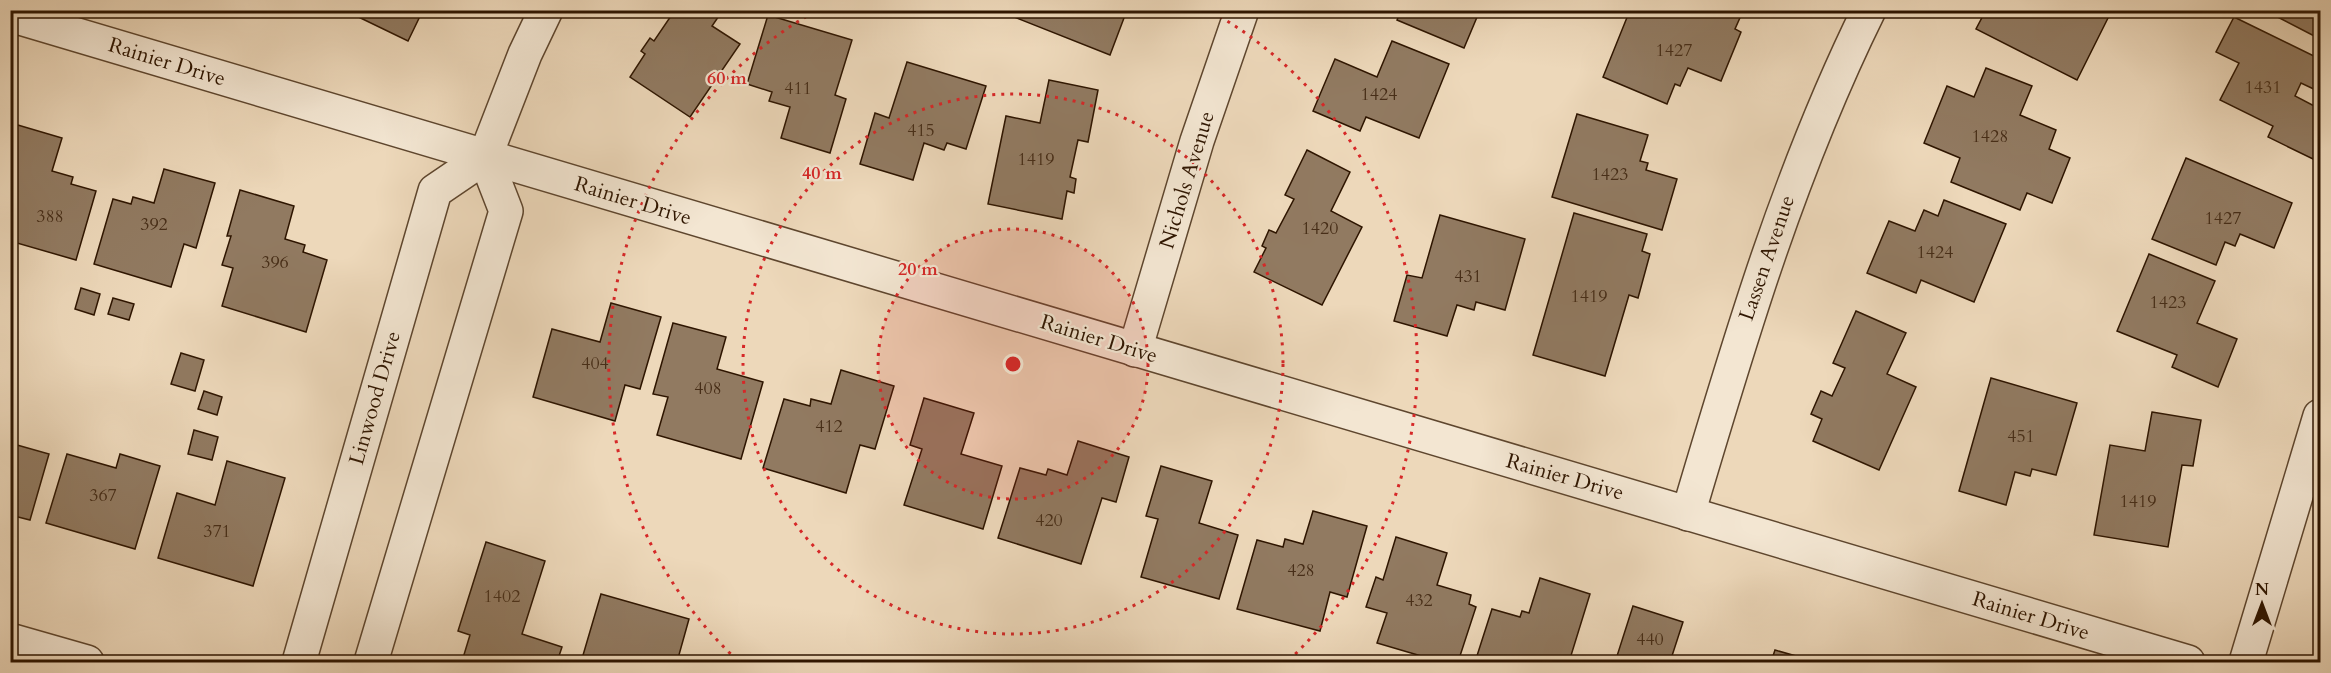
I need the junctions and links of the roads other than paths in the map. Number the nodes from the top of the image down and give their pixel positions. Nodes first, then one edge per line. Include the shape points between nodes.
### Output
1 (546, 10) edge
2 (1242, 10) edge
3 (1869, 10) edge
4 (10, 15) edge
5 (485, 157) junction
6 (1136, 350) junction
7 (2320, 416) edge
8 (1688, 514) junction
9 (10, 640) edge
10 (87, 663) edge
11 (299, 663) edge
12 (371, 663) edge
13 (2188, 663) edge
14 (2246, 663) edge

1 - 5 street
2 - 6 street, Nichols Avenue via 1197,141
3 - 8 street, Lassen Avenue via 1785,203
4 - 5 street, Rainier Drive
5 - 6 street, Rainier Drive
5 - 11 street, Linwood Drive via 435,191
5 - 12 street via 506,211
6 - 8 street, Rainier Drive
7 - 14 street
8 - 13 street, Rainier Drive
9 - 10 street

